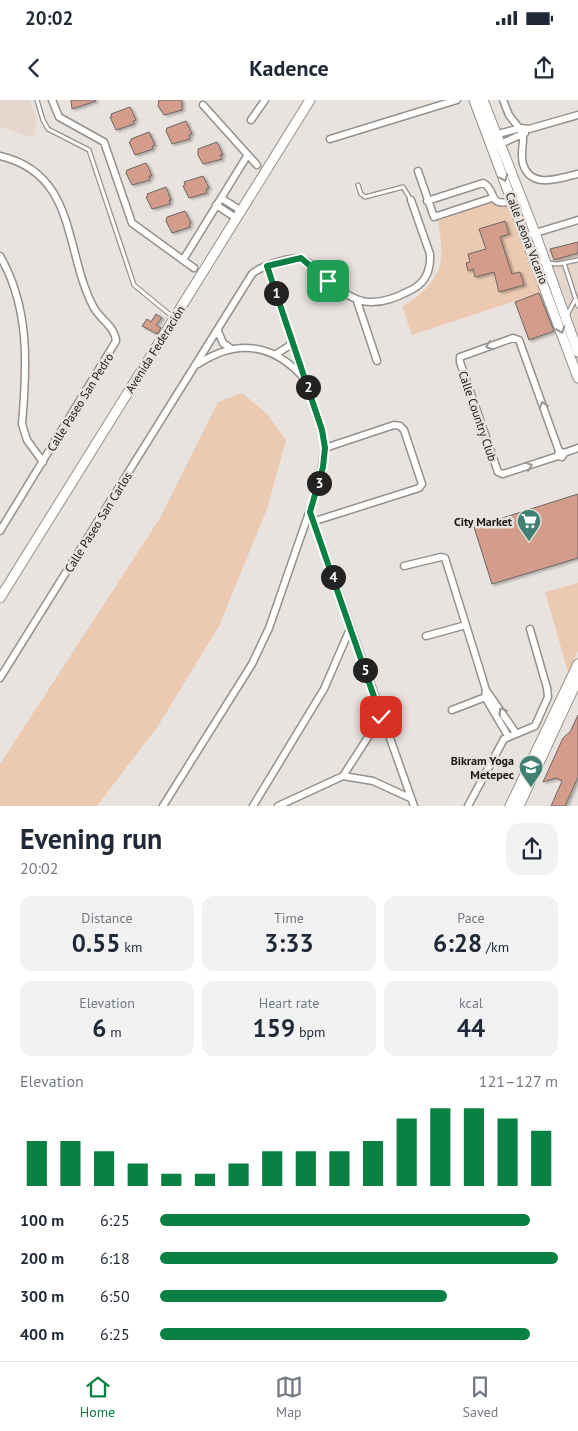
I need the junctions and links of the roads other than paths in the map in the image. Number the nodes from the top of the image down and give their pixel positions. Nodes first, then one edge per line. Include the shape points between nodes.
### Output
1 (37, 100) edge
2 (52, 100) edge
3 (265, 100) edge
4 (310, 100) edge
5 (457, 100) edge
6 (474, 100) edge
7 (483, 100) edge
8 (503, 100) edge
9 (203, 104) dead end
10 (578, 115) edge
11 (251, 120) dead end
12 (521, 128) junction
13 (529, 129) junction
14 (524, 135) junction
15 (492, 136) junction
16 (330, 139) dead end
17 (496, 145) junction
18 (0, 156) edge
19 (247, 156) junction
20 (257, 165) dead end
21 (418, 171) dead end
22 (578, 174) edge
23 (358, 185) dead end
24 (221, 198) junction
25 (492, 198) junction
26 (411, 200) joint
27 (427, 201) junction
28 (513, 201) junction
29 (216, 205) junction
30 (238, 214) junction
31 (578, 220) edge
32 (531, 234) junction
33 (0, 256) edge
34 (183, 260) junction
35 (578, 260) edge
36 (546, 263) junction
37 (564, 263) junction
38 (267, 266) junction
39 (194, 268) dead end
40 (576, 300) junction
41 (357, 301) junction
42 (578, 306) edge
43 (566, 317) junction
44 (174, 318) junction
45 (218, 331) junction
46 (292, 340) junction
47 (230, 348) junction
48 (574, 351) edge
49 (276, 354) junction
50 (377, 361) dead end
51 (195, 366) junction
52 (578, 378) edge
53 (305, 379) junction
54 (325, 448) junction
55 (578, 448) edge
56 (560, 453) junction
57 (43, 462) junction
58 (310, 512) junction
59 (315, 522) junction
60 (0, 531) edge
61 (404, 566) dead end
62 (0, 598) edge
63 (466, 625) junction
64 (350, 629) junction
65 (530, 629) dead end
66 (426, 636) dead end
67 (578, 664) edge
68 (0, 678) edge
69 (578, 679) edge
70 (488, 696) junction
71 (452, 710) dead end
72 (381, 717) junction
73 (516, 733) junction
74 (508, 736) junction
75 (343, 776) junction
76 (410, 798) junction
77 (164, 806) edge
78 (253, 806) edge
79 (278, 806) edge
80 (414, 806) edge
81 (468, 806) edge
82 (510, 806) edge
83 (519, 806) edge

1 - 44 lane via 48,129 87,148 134,285
2 - 34 street via 59,117 104,142 132,223
3 - 11 street
4 - 30 main road, Avenida Federación
5 - 16 street
6 - 15 main road, Calle Leona Vicario
7 - 15 main road, Calle Leona Vicario
8 - 12 street via 509,115
9 - 19 street
10 - 13 street
12 - 13 street
12 - 14 street
12 - 15 street
13 - 14 street
14 - 17 street
14 - 22 street via 523,165 534,178 549,181
15 - 17 main road, Calle Leona Vicario
17 -> 28 main road, Calle Leona Vicario
17 - 32 main road, Calle Leona Vicario
18 - 57 street, Calle Paseo San Pedro via 31,168 54,192 93,306 116,336 115,346
19 - 20 street
19 - 24 street
21 - 27 street
23 - 26 lane via 365,197 403,187
24 - 29 street
24 - 30 street
25 - 27 street via 483,183
25 - 27 street via 434,217
25 - 28 street via 500,203
26 - 41 street via 430,254 429,272 422,283 395,298 366,303
28 - 32 main road, Calle Leona Vicario
29 - 30 street
29 - 34 street
30 - 44 main road, Avenida Federación
31 - 32 street
32 - 36 main road, Calle Leona Vicario
32 -> 48 main road, Calle Leona Vicario
33 - 57 street via 12,276 24,332 23,433
34 - 39 street
35 - 37 lane
36 - 37 lane
36 - 43 main road, Calle Leona Vicario
37 - 40 lane
38 - 41 street via 301,258
38 - 45 street, Calle Paseo San Carlos via 252,274
38 - 46 street
40 - 42 lane
40 - 43 lane
41 - 50 street
43 - 48 main road, Calle Leona Vicario
44 - 62 main road, Avenida Federación
45 - 47 street via 223,343
45 - 51 street, Calle Paseo San Carlos
46 - 49 street
46 - 53 street
47 - 49 street via 244,347
47 - 51 street
48 - 52 main road, Calle Leona Vicario
49 - 53 street
51 - 68 street, Calle Paseo San Carlos
53 - 54 street
54 - 58 street
54 - 59 street via 398,425 404,430 422,484 419,488
55 - 56 street, Calle Country Club
56 -> 56 street, Calle Country Club via 519,340 513,338 460,357 498,472 503,474
57 - 60 street, Calle Paseo San Pedro
58 - 59 street
58 - 77 street via 262,646
59 - 64 street
61 - 63 street via 445,558
63 - 66 street
63 - 70 street
64 - 72 street
64 - 78 street via 324,689
65 - 73 street via 548,697 535,726
67 - 82 main road
69 - 83 main road
70 - 71 street
73 -> 70 street
70 - 74 street
72 - 75 street
72 - 76 street
73 - 74 street
74 - 81 street via 500,744
75 - 76 street via 373,780
75 - 79 street
76 - 80 street

